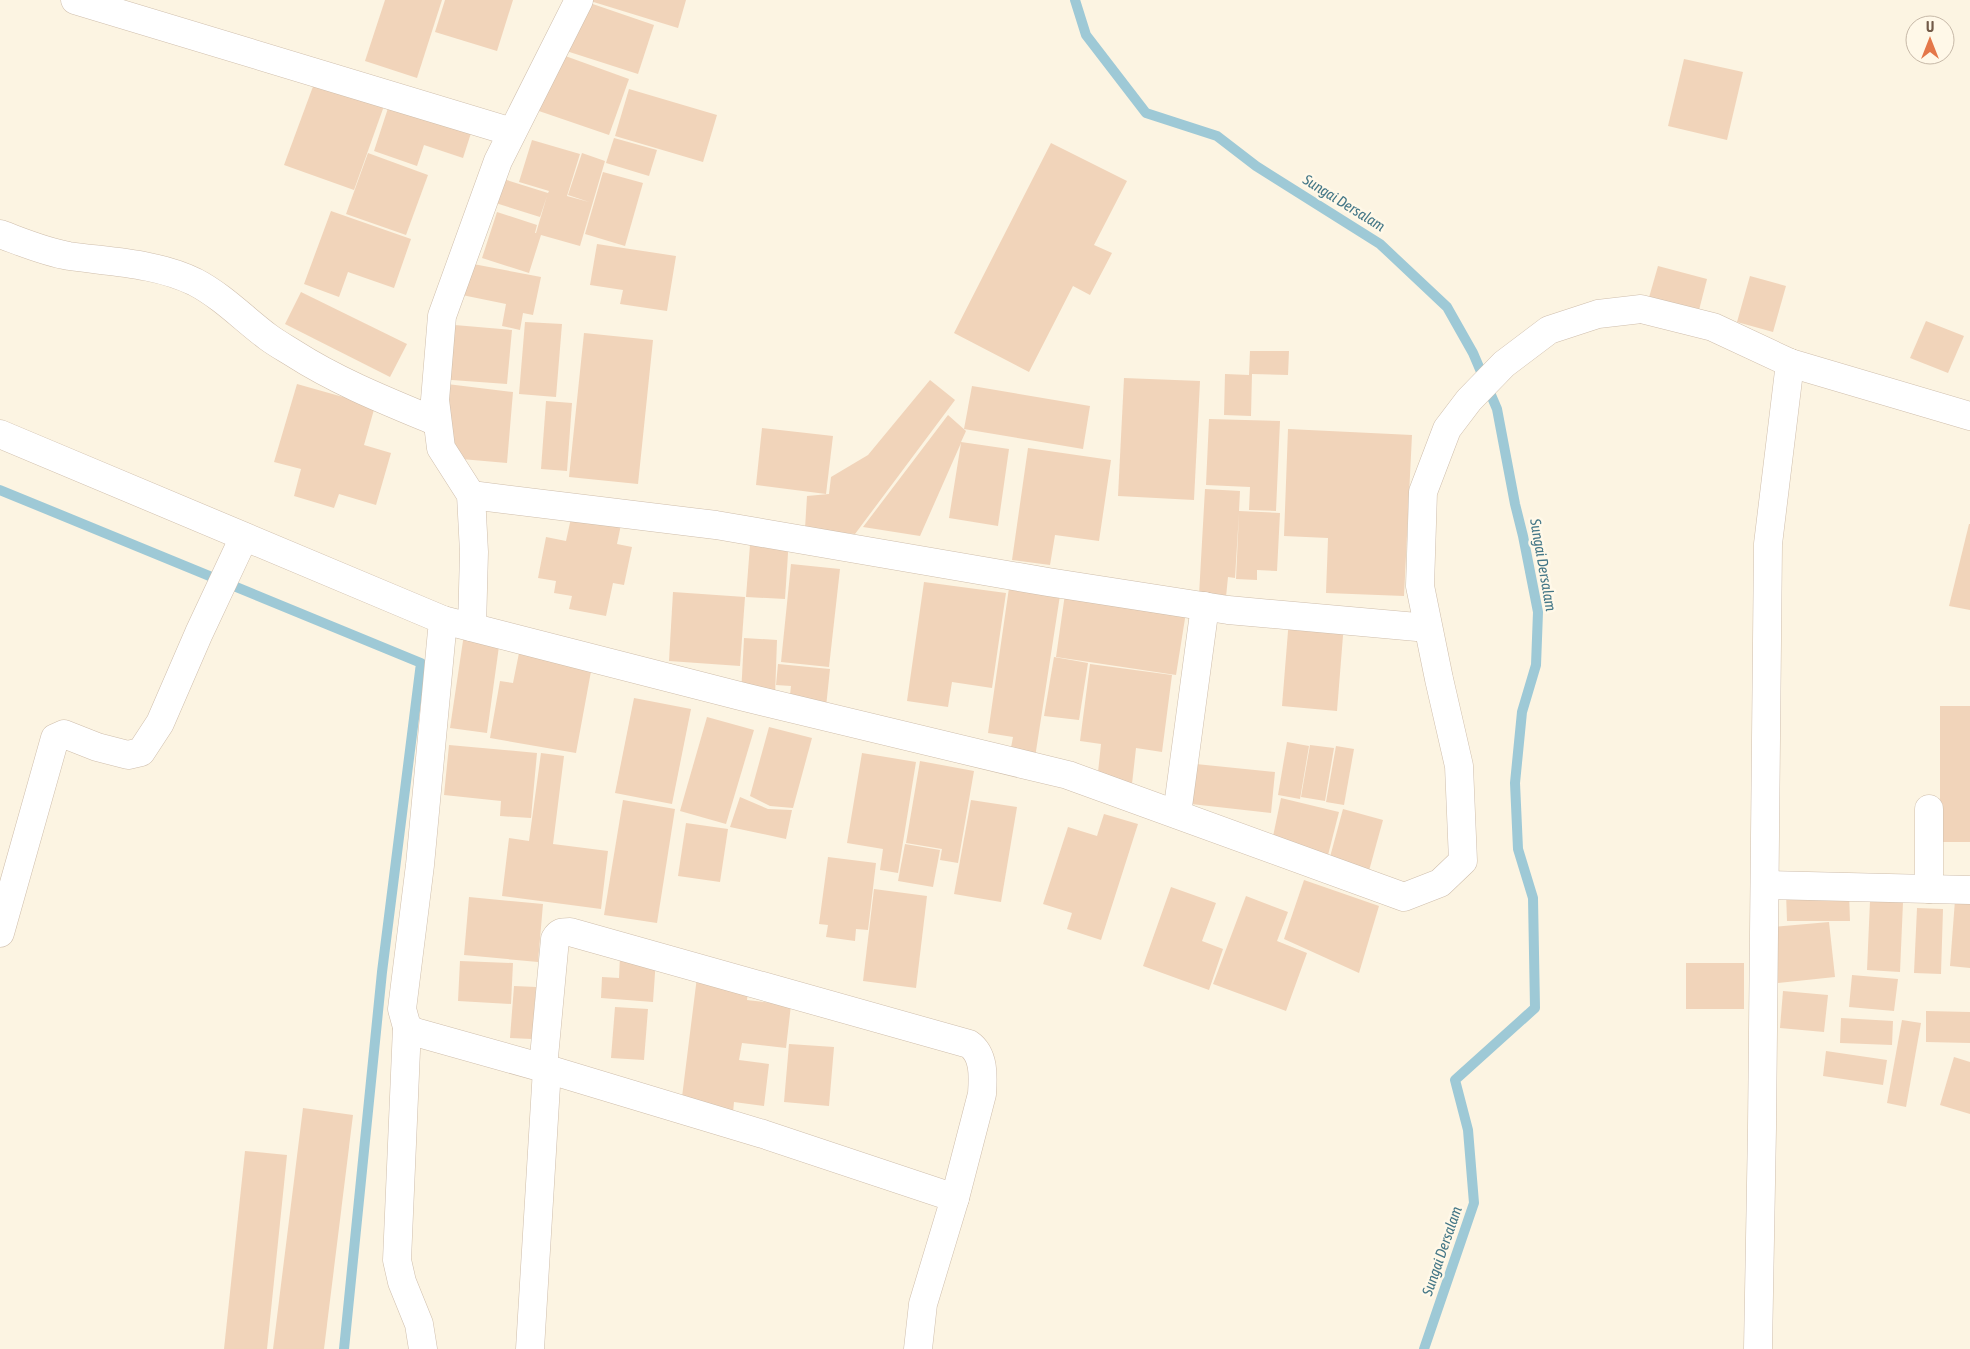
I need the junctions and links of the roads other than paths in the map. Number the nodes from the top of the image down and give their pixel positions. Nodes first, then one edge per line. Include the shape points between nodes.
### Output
1 (75, 0) edge
2 (580, 0) edge
3 (512, 132) junction
4 (0, 234) edge
5 (1790, 363) junction
6 (1970, 416) edge
7 (437, 422) junction
8 (0, 434) edge
9 (471, 495) junction
10 (244, 537) junction
11 (1205, 606) junction
12 (443, 620) junction
13 (472, 627) junction
14 (1428, 628) junction
15 (1929, 809) dead end
16 (1177, 814) junction
17 (1764, 885) junction
18 (1929, 889) junction
19 (1970, 890) edge
20 (0, 934) edge
21 (407, 1027) junction
22 (545, 1068) junction
23 (955, 1198) junction
24 (423, 1349) edge
25 (530, 1349) edge
26 (918, 1349) edge
27 (1758, 1349) edge

1 - 3 street
2 - 3 street
3 - 7 street via 498,160 442,316 435,400
4 - 7 street via 67,255 137,264 196,282 296,355 373,395
5 - 6 street
5 - 14 street via 1713,327 1641,309 1598,314 1548,330 1504,364 1469,400 1447,429 1423,492 1420,586
5 - 17 street via 1768,544
7 - 9 street via 440,448
8 - 10 street
9 - 11 street via 716,525
9 - 13 street via 474,552
10 - 12 street
10 - 20 street via 160,723 141,752 128,755 64,734 55,738
11 - 14 street
11 - 16 street
12 - 13 street
12 - 21 street via 420,865 402,1009
13 - 16 street via 1068,775
14 - 16 street via 1459,766 1463,861 1440,883 1404,897
15 - 18 street
17 - 18 street
17 - 27 street
18 - 19 street
21 - 22 street via 415,1032
21 - 24 street via 397,1260 419,1324
22 - 23 street via 763,1134
22 - 23 street via 555,939 562,932 970,1044 979,1053 982,1094
22 - 25 street
23 - 26 street via 923,1304

